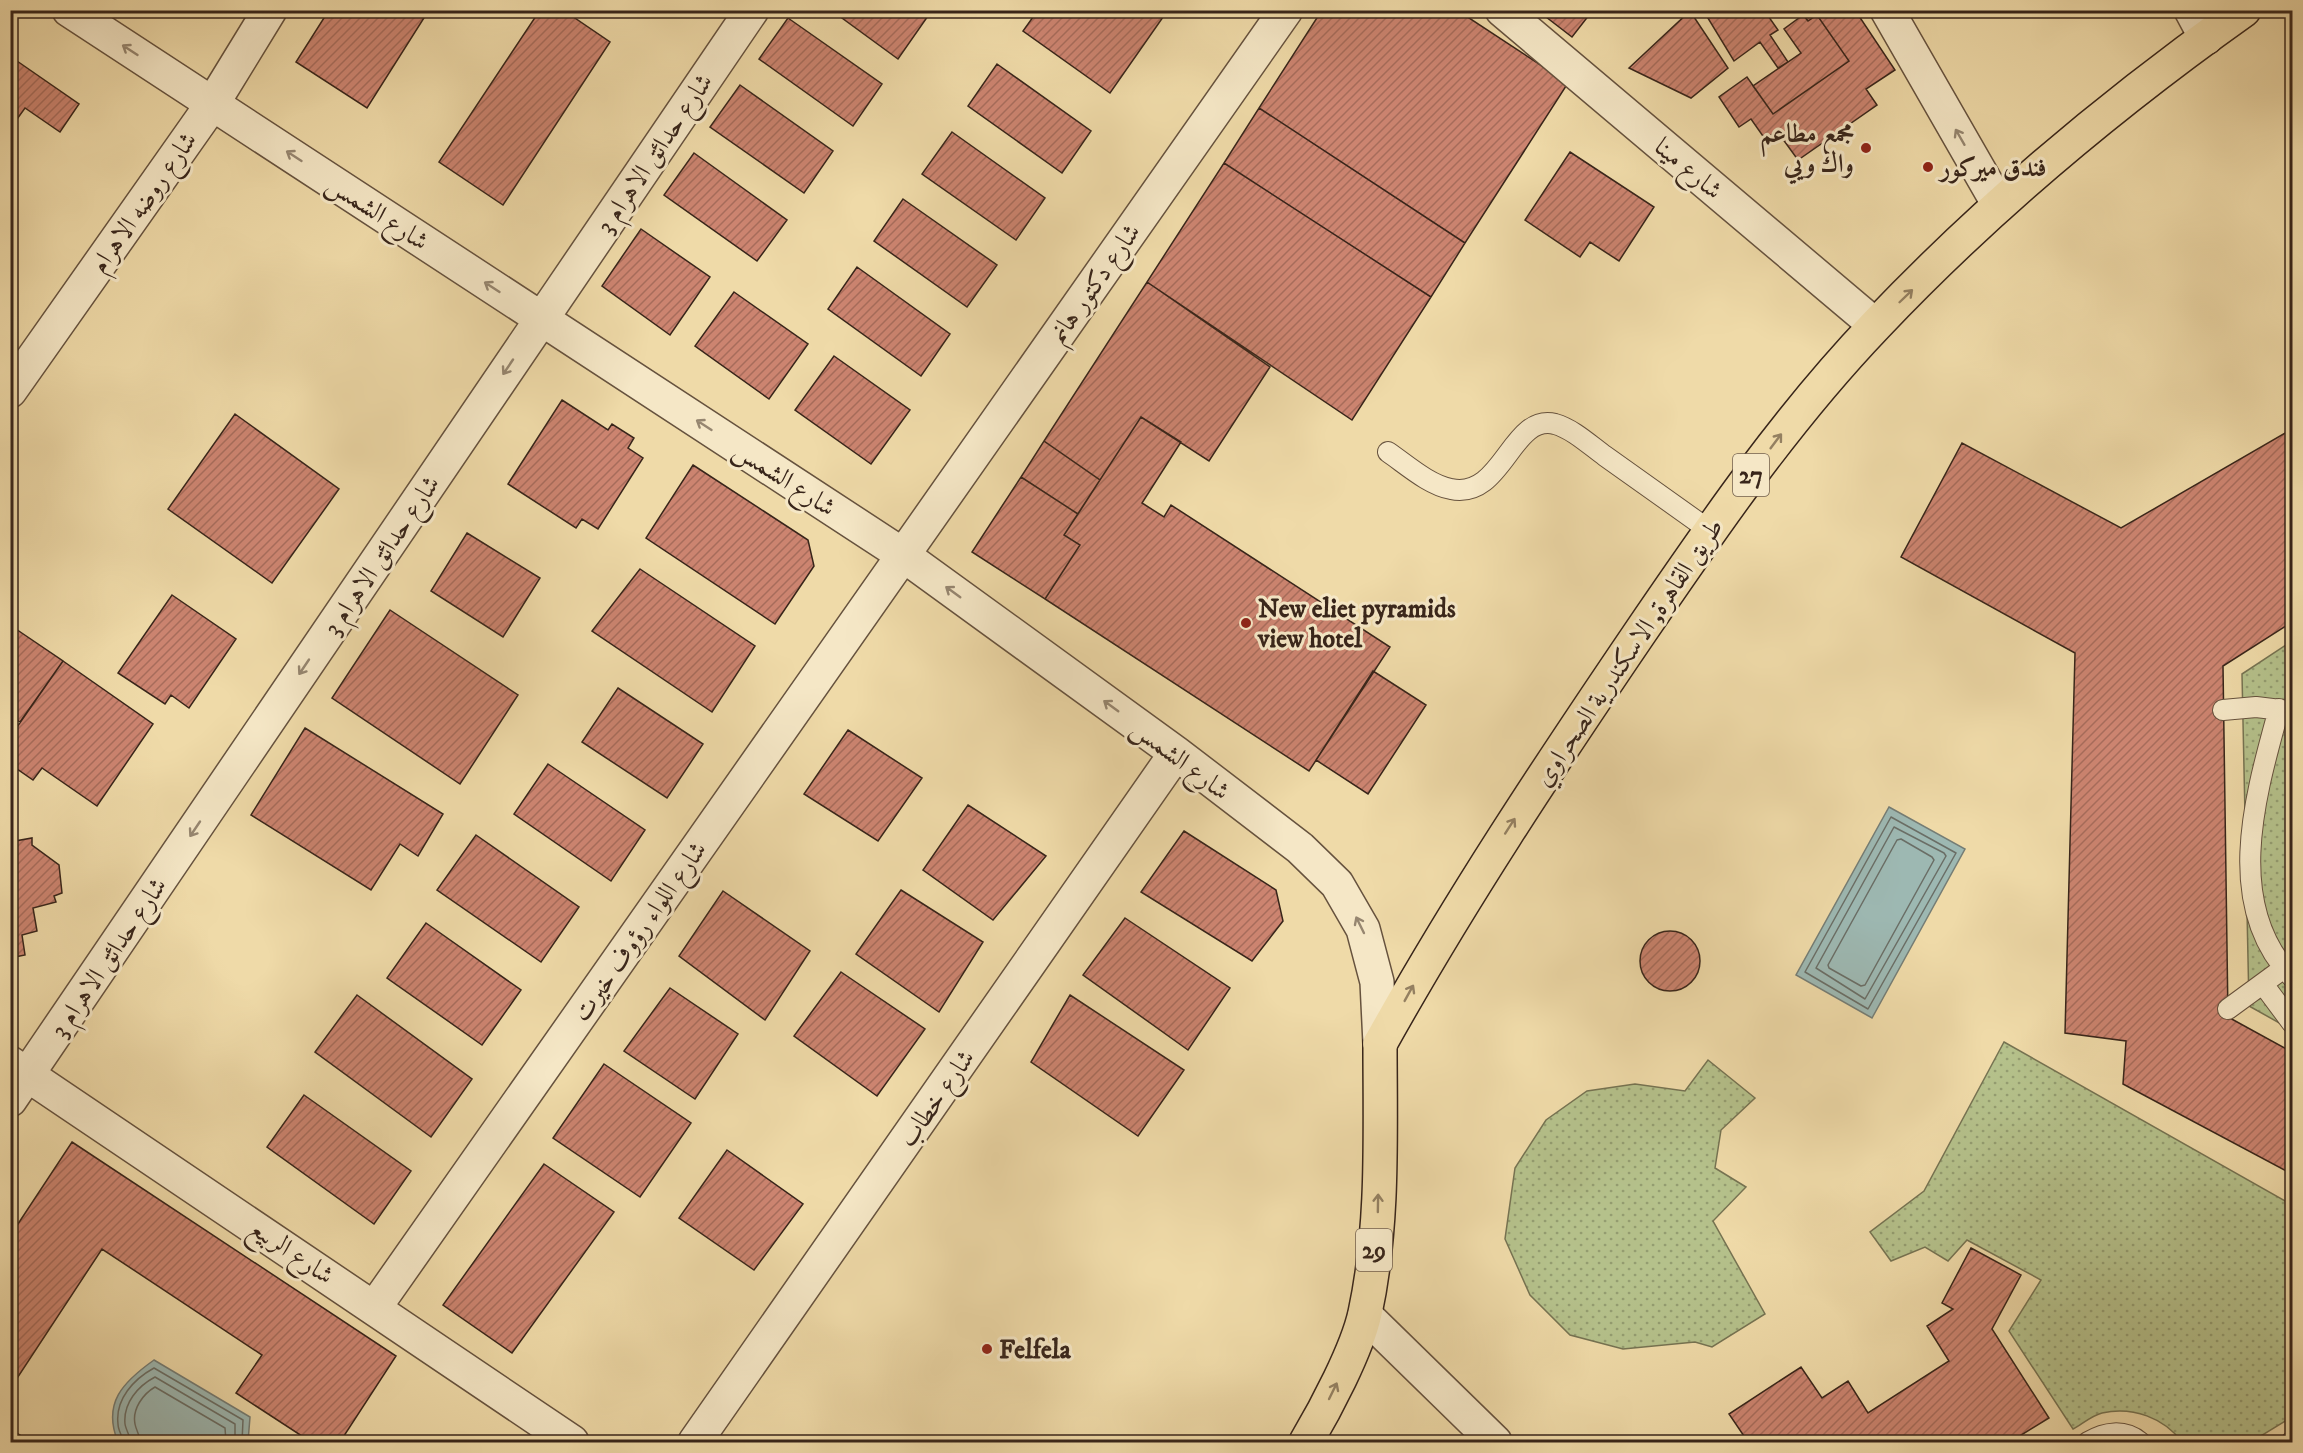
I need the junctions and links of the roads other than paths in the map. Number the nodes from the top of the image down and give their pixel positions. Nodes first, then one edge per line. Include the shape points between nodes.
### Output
1 (69, 10) edge
2 (270, 10) edge
3 (752, 10) edge
4 (1286, 10) edge
5 (1502, 10) edge
6 (1887, 10) edge
7 (2244, 10) edge
8 (2198, 24) edge
9 (213, 103) junction
10 (1999, 206) junction
11 (541, 319) junction
12 (1875, 325) junction
13 (10, 391) edge
14 (1388, 453) dead end
15 (1709, 530) junction
16 (903, 555) junction
17 (2223, 710) dead end
18 (2286, 710) edge
19 (1176, 753) junction
20 (2288, 972) edge
21 (2263, 984) junction
22 (2228, 1009) dead end
23 (2292, 1023) edge
24 (1380, 1044) junction
25 (16, 1079) edge
26 (375, 1307) junction
27 (1365, 1315) junction
28 (572, 1443) edge
29 (695, 1443) edge
30 (1306, 1443) edge
31 (1495, 1443) edge
32 (2088, 1443) edge
33 (2140, 1443) edge

9 -> 1 street, شارع الشمس
2 - 9 street, شارع روضه الاهرام
3 - 11 street, شارع حدائق الاهرام 3
4 - 16 street, شارع دكتور هانم
5 - 12 street, شارع مينا
10 -> 6 street
7 - 8 main road, طريق القاهرة, الاسكندرية الصحراوي / 27
8 - 10 main road, طريق القاهرة, الاسكندرية الصحراوي / 27 via 2101,119
11 -> 9 street, شارع الشمس
9 - 13 street, شارع روضه الاهرام
12 -> 10 main road, طريق القاهرة, الاسكندرية الصحراوي / 27
16 -> 11 street, شارع الشمس
11 -> 25 street, شارع حدائق الاهرام 3
15 -> 12 main road, طريق القاهرة, الاسكندرية الصحراوي / 27 via 1789,425
14 - 15 lane via 1440,486 1465,490 1488,480 1531,429 1555,424
24 -> 15 main road, طريق القاهرة, الاسكندرية الصحراوي / 27 via 1500,841
19 -> 16 street, شارع الشمس
16 - 26 street, شارع اللواء رؤوف خيرت
17 - 18 lane
18 - 20 lane via 2254,800 2251,864 2262,926
24 -> 19 street, شارع الشمس via 1375,971 1363,929 1337,884 1300,848
19 - 29 street, شارع خطاب
20 - 21 lane
21 - 22 lane
21 - 23 lane
27 -> 24 main road, 29 via 1378,1223
25 - 26 street, شارع الربيع
26 - 28 street, شارع الربيع
30 -> 27 main road, 29 via 1343,1371
27 - 31 street
32 - 33 lane via 2103,1434 2120,1433

